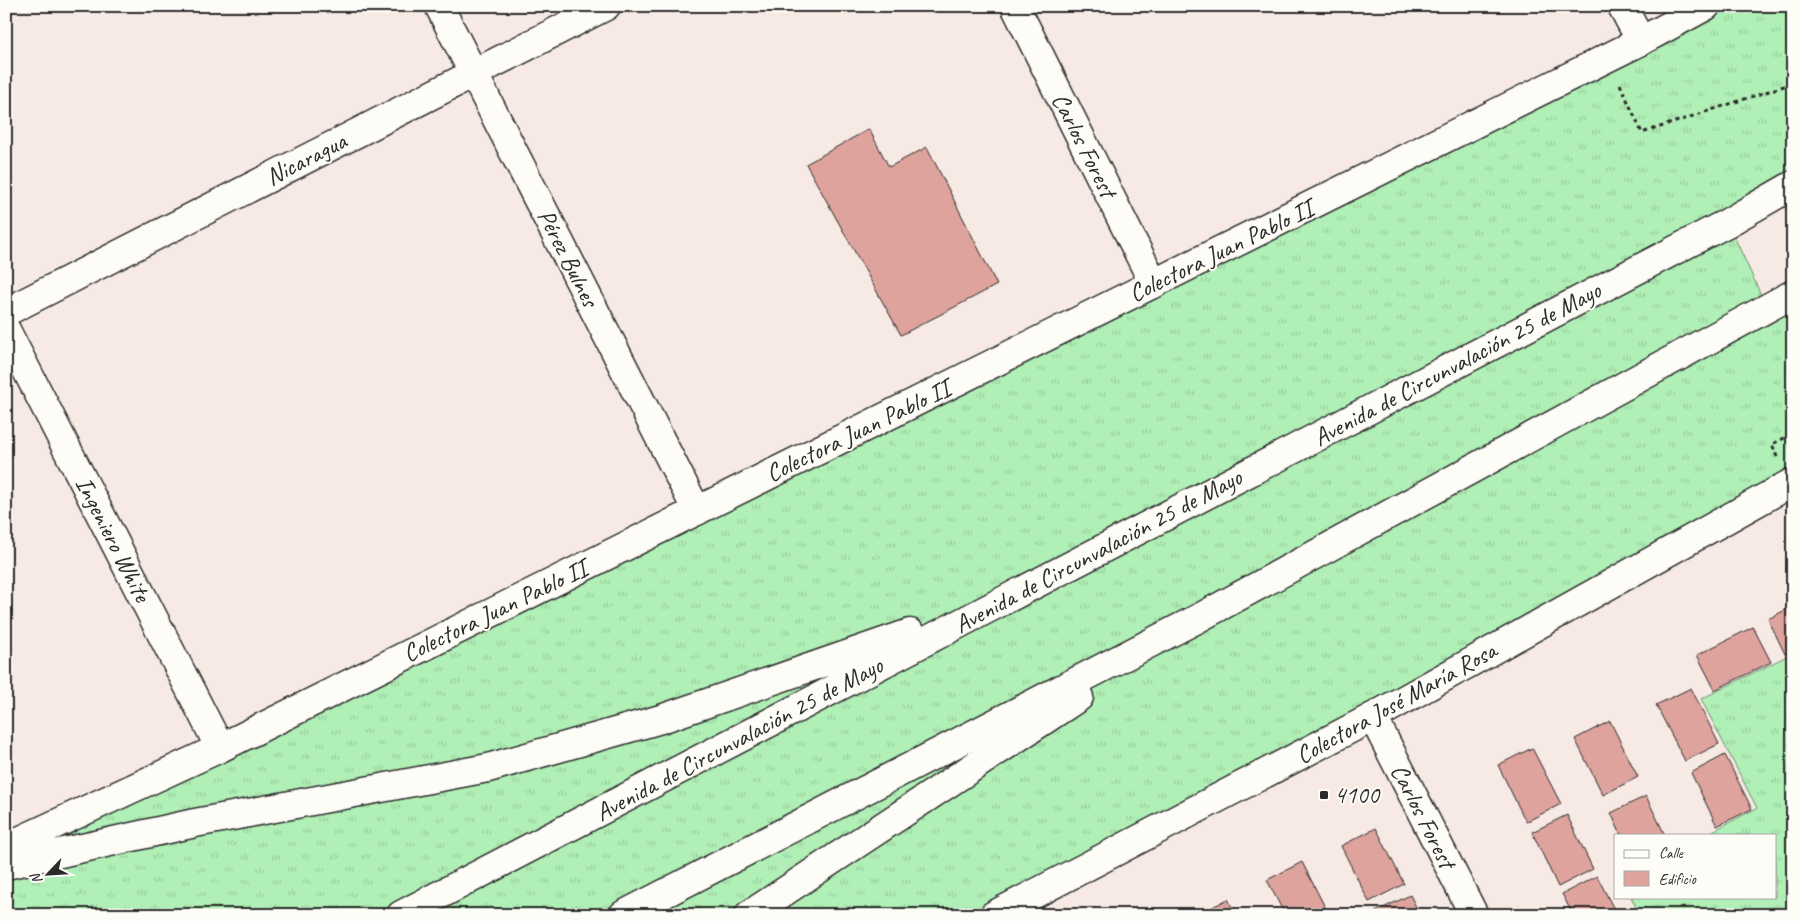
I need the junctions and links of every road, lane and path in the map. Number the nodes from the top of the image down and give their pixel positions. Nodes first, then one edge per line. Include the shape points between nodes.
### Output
1 (439, 6) edge
2 (606, 6) edge
3 (1015, 6) edge
4 (1622, 6) edge
5 (1706, 6) edge
6 (1641, 41) junction
7 (1607, 58) junction
8 (473, 73) junction
9 (1793, 83) edge
10 (1793, 185) edge
11 (1154, 284) junction
12 (1793, 294) edge
13 (6, 312) edge
14 (6, 330) edge
15 (1793, 434) edge
16 (1772, 444) dead end
17 (1793, 482) edge
18 (697, 511) junction
19 (1017, 593) junction
20 (1197, 619) junction
21 (1373, 716) junction
22 (220, 748) junction
23 (6, 847) edge
24 (6, 865) edge
25 (401, 915) edge
26 (622, 915) edge
27 (749, 915) edge
28 (994, 915) edge
29 (1474, 915) edge

1 - 8 main road, Pérez Bulnes
2 - 8 main road, Nicaragua
3 - 11 main road, Carlos Forest
4 - 6 main road
5 - 6 main road, Colectora Juan Pablo II
6 - 7 main road, Colectora Juan Pablo II
7 - 9 path via 1642,132
7 - 11 main road, Colectora Juan Pablo II
8 - 13 main road, Nicaragua
8 - 18 main road, Pérez Bulnes
10 - 19 main road, Avenida de Circunvalación 25 de Mayo via 1728,223
11 - 18 main road, Colectora Juan Pablo II
12 - 20 main road
14 - 22 main road, Ingeniero White
15 - 16 path
17 - 21 main road, Colectora José María Rosa
18 - 22 main road, Colectora Juan Pablo II
19 - 24 main road via 661,719 488,768 196,823
19 - 25 main road, Avenida de Circunvalación 25 de Mayo
20 - 26 main road
20 - 27 main road
21 - 28 main road, Colectora José María Rosa
21 - 29 main road, Carlos Forest
22 - 23 main road, Colectora Juan Pablo II

